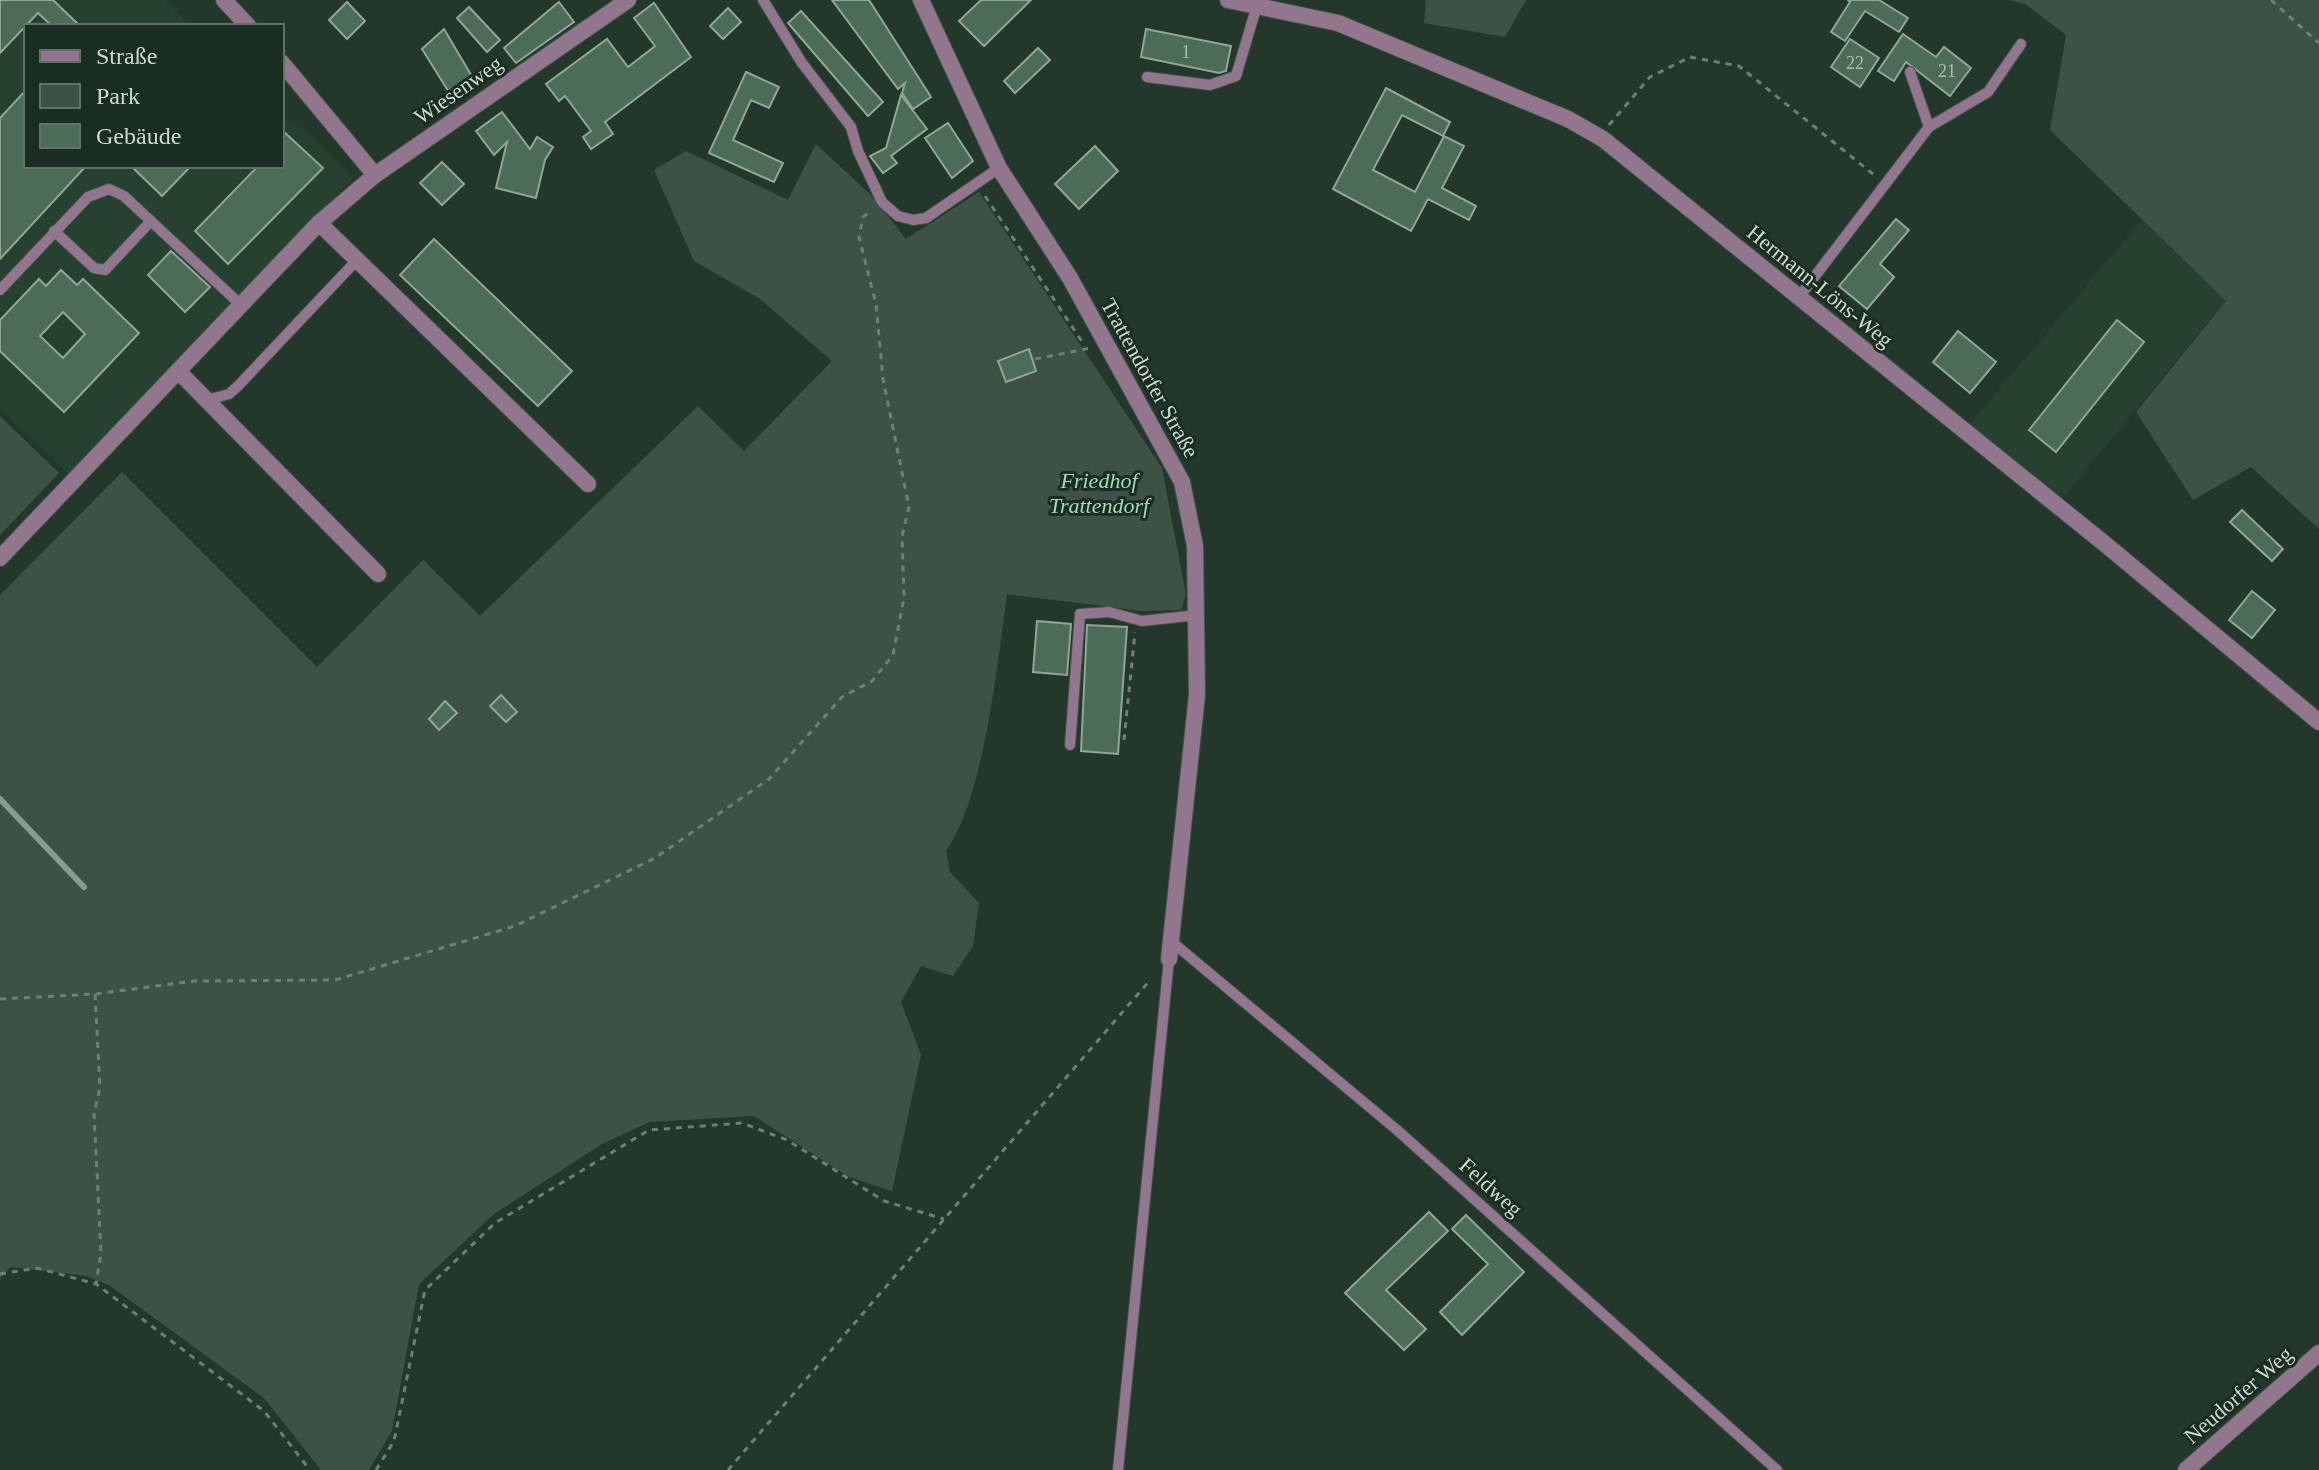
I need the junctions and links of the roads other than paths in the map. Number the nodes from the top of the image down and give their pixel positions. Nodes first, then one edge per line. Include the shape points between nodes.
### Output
1 (224, 0) edge
2 (628, 0) edge
3 (763, 0) edge
4 (921, 0) edge
5 (1228, 0) edge
6 (1257, 3) edge
7 (246, 24) edge
8 (2021, 44) dead end
9 (284, 65) edge
10 (1910, 72) dead end
11 (1147, 77) dead end
12 (1929, 127) junction
13 (999, 168) junction
14 (375, 175) junction
15 (151, 221) junction
16 (319, 223) junction
17 (54, 231) junction
18 (357, 260) junction
19 (0, 290) edge
20 (1799, 297) junction
21 (241, 305) junction
22 (179, 372) junction
23 (207, 400) junction
24 (588, 484) dead end
25 (0, 558) edge
26 (378, 574) dead end
27 (1198, 615) junction
28 (2319, 722) edge
29 (1070, 745) dead end
30 (1171, 941) junction
31 (1169, 959) joint
32 (2319, 1353) edge
33 (1118, 1470) edge
34 (1777, 1470) edge
35 (2186, 1470) edge

1 - 7 street
2 - 14 street, Wiesenweg
3 - 13 lane via 851,127 882,202 898,216 926,218
4 - 13 street, Trattendorfer Straße
5 - 6 street, Hermann-Löns-Weg
6 - 11 lane via 1236,76 1210,85
6 - 20 street, Hermann-Löns-Weg via 1338,23 1568,119 1599,137
8 - 12 lane via 1988,92
9 - 14 street
10 - 12 lane
12 - 20 lane
13 - 27 street, Trattendorfer Straße via 1070,278 1182,482 1195,546
14 - 16 street, Wiesenweg
15 - 17 lane via 118,192 102,189
15 - 17 lane via 105,270 94,268
15 - 21 lane
16 - 18 street
16 - 21 street, Wiesenweg
17 - 19 lane
18 - 23 lane via 238,386
18 - 24 street
20 - 28 street, Hermann-Löns-Weg
21 - 22 street, Wiesenweg
22 - 23 street
22 - 25 street, Wiesenweg
23 - 26 street
27 - 29 lane via 1142,621 1109,612 1080,614
27 - 30 street, Trattendorfer Straße via 1197,695
30 - 31 street, Trattendorfer Straße
30 - 34 lane, Feldweg via 1397,1130
31 - 33 lane
32 - 35 street, Neudorfer Weg

